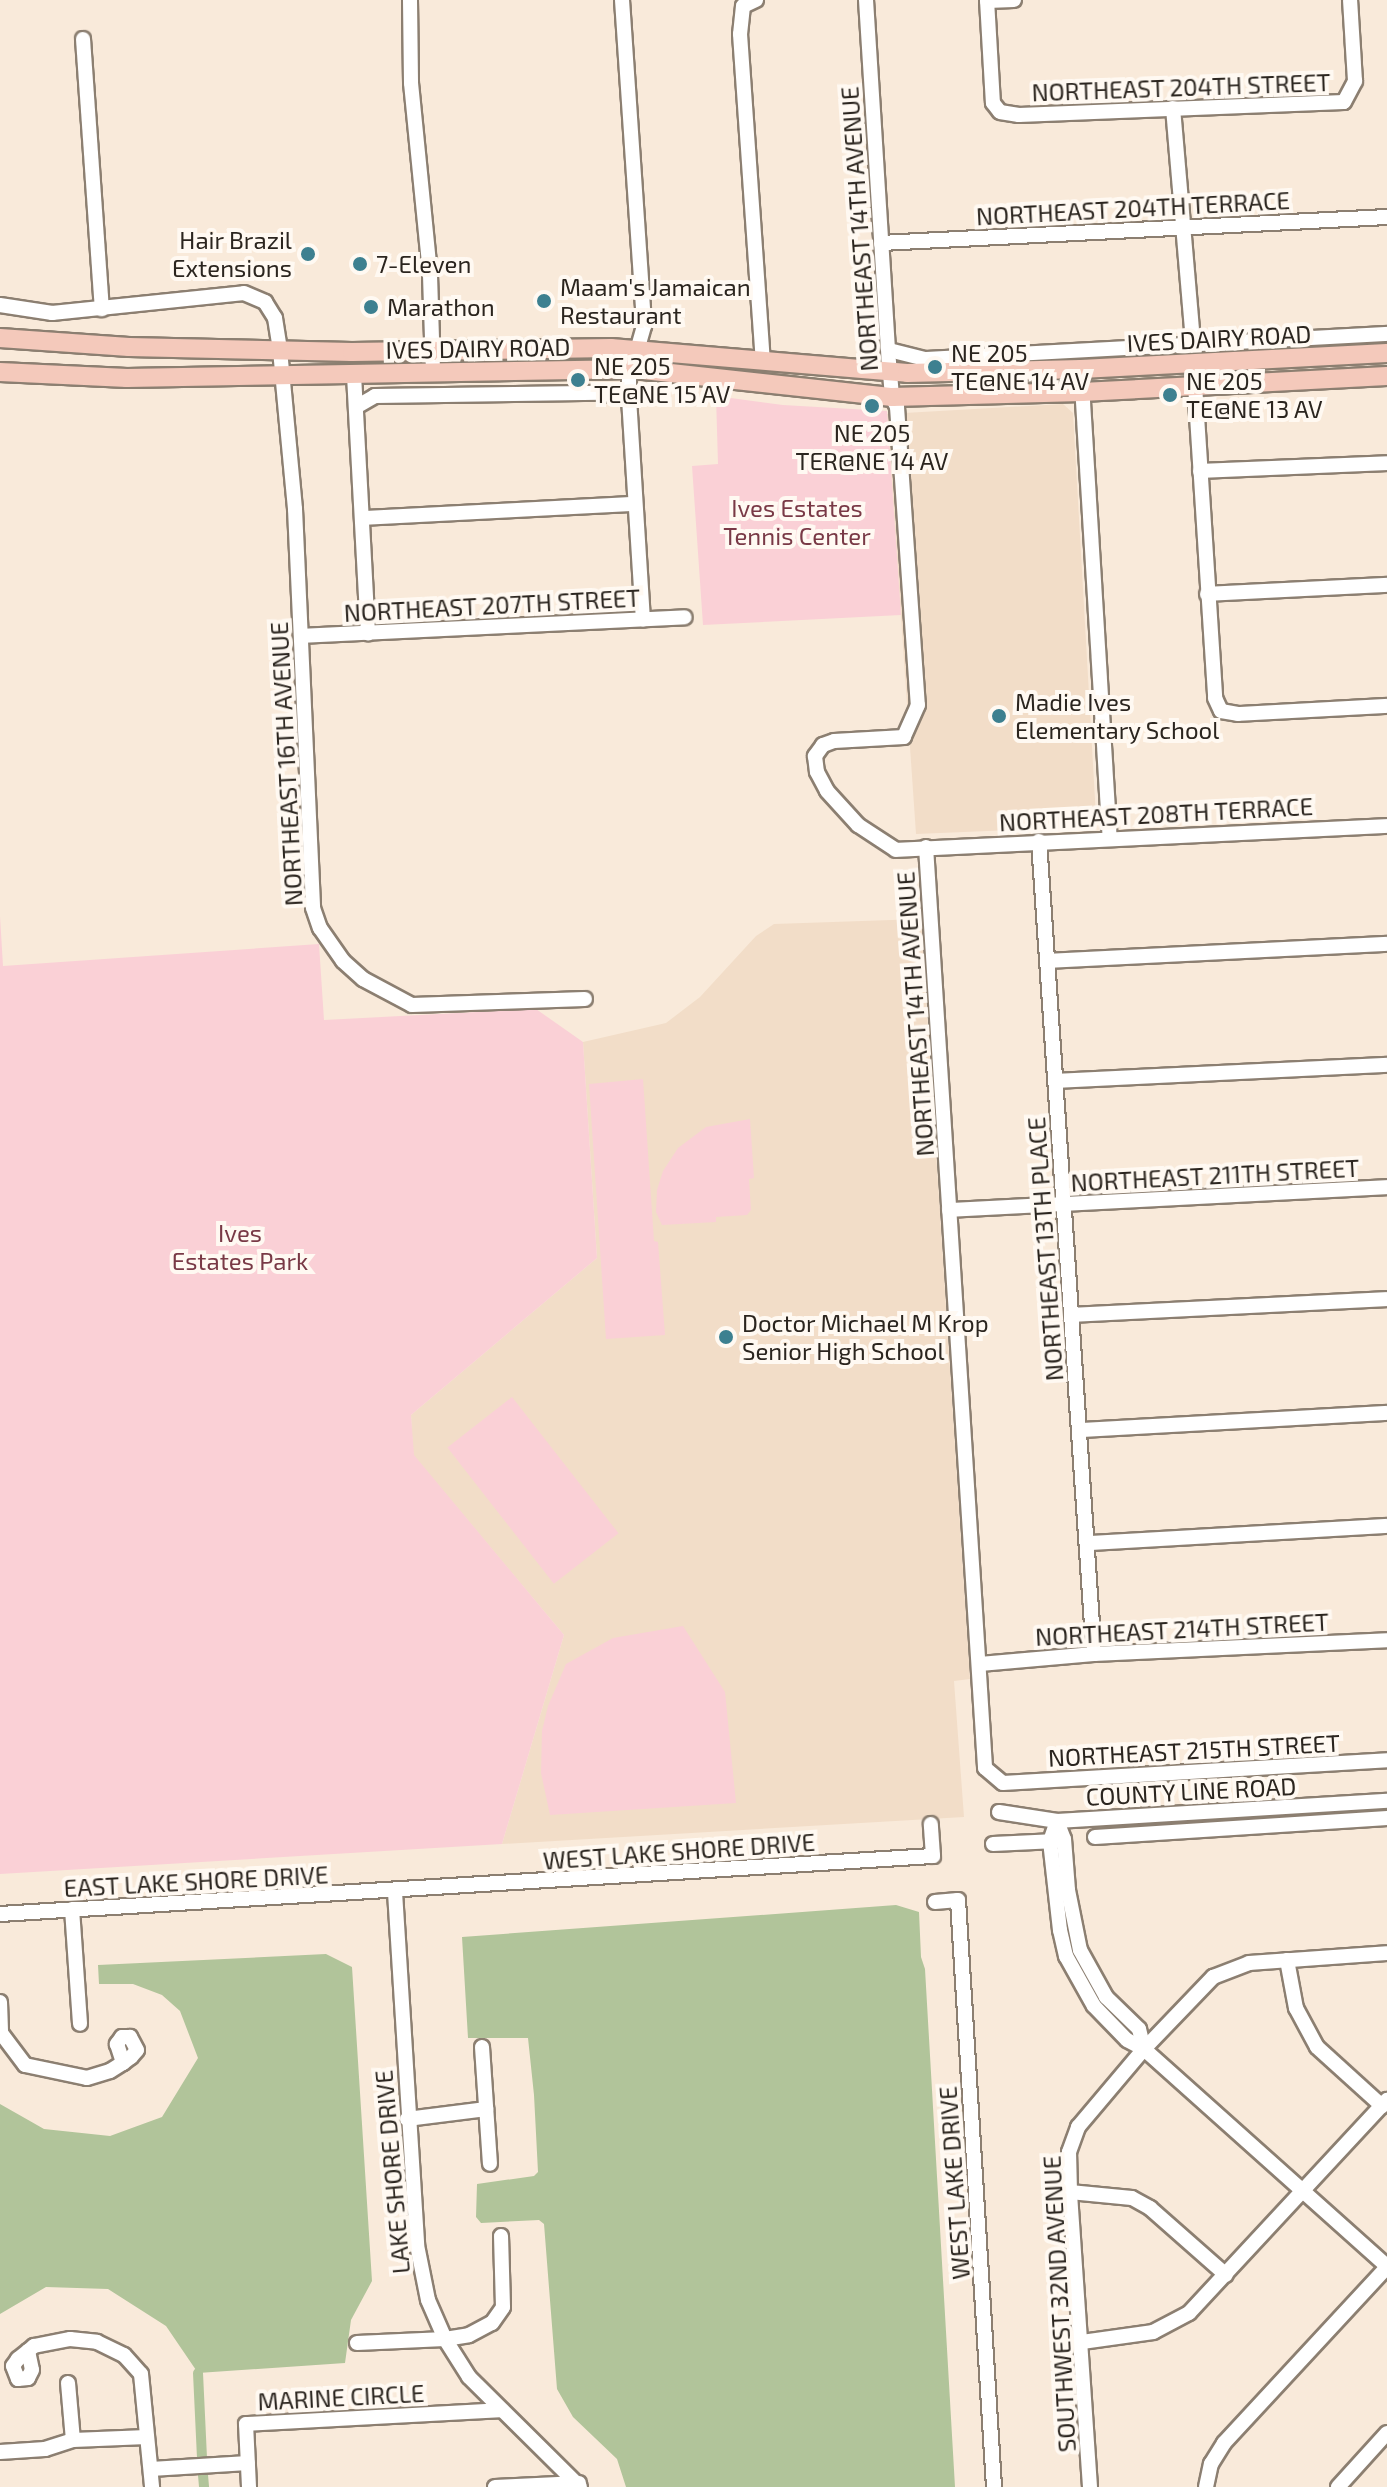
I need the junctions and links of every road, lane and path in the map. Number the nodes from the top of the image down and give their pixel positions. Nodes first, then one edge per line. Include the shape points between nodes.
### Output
1 (410, 0) edge
2 (622, 0) edge
3 (756, 0) edge
4 (866, 0) edge
5 (1014, 0) edge
6 (1350, 0) edge
7 (987, 1) edge
8 (83, 39) dead end
9 (1173, 108) junction
10 (1387, 217) edge
11 (1183, 227) junction
12 (881, 243) junction
13 (0, 305) edge
14 (102, 309) junction
15 (1387, 334) edge
16 (0, 338) edge
17 (1193, 343) junction
18 (280, 350) junction
19 (889, 350) junction
20 (432, 351) junction
21 (638, 351) junction
22 (1387, 353) edge
23 (763, 361) junction
24 (634, 369) junction
25 (1081, 369) junction
26 (0, 372) edge
27 (433, 373) junction
28 (890, 373) junction
29 (354, 375) junction
30 (282, 376) junction
31 (1387, 376) edge
32 (1195, 385) junction
33 (1082, 392) junction
34 (892, 397) junction
35 (629, 398) junction
36 (356, 407) junction
37 (1387, 463) edge
38 (1200, 471) junction
39 (634, 504) junction
40 (363, 518) junction
41 (1387, 585) edge
42 (1207, 594) junction
43 (685, 617) dead end
44 (643, 620) junction
45 (368, 634) junction
46 (301, 636) junction
47 (1387, 706) edge
48 (1387, 826) edge
49 (1110, 837) junction
50 (1039, 841) junction
51 (926, 847) junction
52 (1387, 944) edge
53 (1048, 961) junction
54 (585, 999) dead end
55 (1387, 1065) edge
56 (1056, 1081) junction
57 (1387, 1187) edge
58 (1063, 1205) junction
59 (949, 1210) junction
60 (1387, 1299) edge
61 (1072, 1315) junction
62 (1387, 1413) edge
63 (1080, 1430) junction
64 (1387, 1526) edge
65 (1089, 1543) junction
66 (1387, 1640) edge
67 (1094, 1654) junction
68 (980, 1664) junction
69 (1387, 1760) edge
70 (1003, 1783) joint
71 (1387, 1801) edge
72 (999, 1812) dead end
73 (1387, 1818) edge
74 (1057, 1821) junction
75 (931, 1824) dead end
76 (1095, 1837) dead end
77 (1057, 1841) junction
78 (993, 1844) dead end
79 (395, 1892) junction
80 (935, 1902) dead end
81 (72, 1909) junction
82 (0, 1914) edge
83 (1387, 1953) edge
84 (1287, 1960) junction
85 (0, 2002) edge
86 (80, 2024) dead end
87 (482, 2047) dead end
88 (1144, 2049) junction
89 (123, 2063) dead end
90 (1384, 2103) edge
91 (486, 2109) junction
92 (407, 2119) junction
93 (490, 2164) dead end
94 (1304, 2191) junction
95 (1070, 2192) junction
96 (501, 2236) dead end
97 (1387, 2266) edge
98 (1226, 2275) junction
99 (445, 2339) junction
100 (1082, 2342) junction
101 (357, 2343) dead end
102 (28, 2351) dead end
103 (68, 2383) dead end
104 (502, 2410) junction
105 (1387, 2433) edge
106 (147, 2437) junction
107 (73, 2440) junction
108 (0, 2452) edge
109 (248, 2463) junction
110 (151, 2469) junction
111 (580, 2485) edge
112 (152, 2487) edge
113 (249, 2487) edge
114 (495, 2487) edge
115 (994, 2487) edge
116 (1090, 2487) edge
117 (1206, 2487) edge
118 (1338, 2487) edge

1 - 20 street via 411,83
2 - 21 street via 644,326
3 - 23 street via 743,6 740,34
4 - 12 street, NORTHEAST 14TH AVENUE
5 - 7 street
6 - 9 street, NORTHEAST 204TH STREET via 1355,81 1344,102
7 - 9 street, NORTHEAST 204TH STREET via 993,103 1000,112
8 - 14 street
9 - 11 street
10 - 11 street, NORTHEAST 204TH TERRACE
11 - 12 street, NORTHEAST 204TH TERRACE
11 - 17 street
12 - 19 street, NORTHEAST 14TH AVENUE
13 - 14 street, NORTHEAST 16TH AVENUE via 52,313
14 - 18 street, NORTHEAST 16TH AVENUE via 244,293 265,302 275,318
15 - 17 street
16 - 18 main road, IVES DAIRY ROAD
17 - 19 street via 924,359
18 - 20 main road, IVES DAIRY ROAD
18 - 30 street, NORTHEAST 16TH AVENUE
19 - 28 street, NORTHEAST 14TH AVENUE
20 - 21 main road, IVES DAIRY ROAD
20 - 27 street
21 - 23 main road, IVES DAIRY ROAD
21 - 24 street
22 - 25 main road, IVES DAIRY ROAD
23 - 28 main road, IVES DAIRY ROAD
24 - 27 main road, IVES DAIRY ROAD
24 - 34 main road, IVES DAIRY ROAD
24 - 35 street
25 - 28 main road, IVES DAIRY ROAD
25 - 33 street
26 - 30 main road, IVES DAIRY ROAD via 127,378
27 - 29 main road, IVES DAIRY ROAD
28 - 34 street, NORTHEAST 14TH AVENUE
29 - 30 main road, IVES DAIRY ROAD
29 - 36 street
30 - 46 street, NORTHEAST 16TH AVENUE
31 - 32 main road, IVES DAIRY ROAD
32 - 33 main road, IVES DAIRY ROAD
32 - 38 street
33 - 34 main road, IVES DAIRY ROAD
33 - 49 street
34 - 51 street, NORTHEAST 14TH AVENUE via 897,407 918,705 904,737 834,741 815,756 827,791 858,825 896,850
35 - 36 street via 601,393 375,396
35 - 39 street
36 - 40 street
37 - 38 street
38 - 42 street
39 - 40 street
39 - 44 street
40 - 45 street
41 - 42 street
42 - 47 street via 1215,698 1221,711
43 - 44 street, NORTHEAST 207TH STREET
44 - 45 street, NORTHEAST 207TH STREET
45 - 46 street, NORTHEAST 207TH STREET
46 - 54 street, NORTHEAST 16TH AVENUE via 313,908 330,946 363,979 412,1005
48 - 49 street, NORTHEAST 208TH TERRACE
49 - 50 street, NORTHEAST 208TH TERRACE
50 - 51 street, NORTHEAST 208TH TERRACE
50 - 53 street, NORTHEAST 13TH PLACE
51 - 59 street, NORTHEAST 14TH AVENUE
52 - 53 street
53 - 56 street, NORTHEAST 13TH PLACE
55 - 56 street
56 - 58 street, NORTHEAST 13TH PLACE
57 - 58 street, NORTHEAST 211TH STREET
58 - 59 street, NORTHEAST 211TH STREET
58 - 61 street, NORTHEAST 13TH PLACE
59 - 68 street, NORTHEAST 14TH AVENUE
60 - 61 street
61 - 63 street, NORTHEAST 13TH PLACE
62 - 63 street
63 - 65 street, NORTHEAST 13TH PLACE
64 - 65 street
65 - 67 street, NORTHEAST 13TH PLACE
66 - 67 street, NORTHEAST 214TH STREET
67 - 68 street, NORTHEAST 214TH STREET
68 - 70 street, NORTHEAST 14TH AVENUE via 983,1757 991,1776
69 - 70 street, NORTHEAST 215TH STREET
71 - 74 street, COUNTY LINE ROAD
72 - 74 street, COUNTY LINE ROAD
73 - 76 street
74 - 77 street
75 - 79 street, WEST LAKE SHORE DRIVE via 933,1856
77 - 78 street
77 - 88 street via 1080,1950 1106,1997 1139,2029
79 - 81 street, EAST LAKE SHORE DRIVE
79 - 92 street, LAKE SHORE DRIVE
80 - 115 street, WEST LAKE DRIVE via 958,1900
81 - 82 street, EAST LAKE SHORE DRIVE
81 - 86 street
83 - 84 street, SOUTHWEST 32ND AVENUE
84 - 88 street, SOUTHWEST 32ND AVENUE via 1249,1963 1213,1977
84 - 90 street via 1296,2008 1317,2047
85 - 89 street via 1,2033 25,2065 87,2078
87 - 91 street
88 - 94 street
88 - 95 street, SOUTHWEST 32ND AVENUE via 1078,2127 1069,2152
90 - 94 street
91 - 92 street
91 - 93 street
92 - 99 street, LAKE SHORE DRIVE via 417,2245 428,2300
94 - 97 street
94 - 98 street
95 - 98 street via 1132,2198
95 - 100 street, SOUTHWEST 32ND AVENUE
96 - 99 street via 503,2307 492,2323
97 - 117 street via 1224,2443 1211,2464
98 - 100 street via 1189,2313 1153,2332
99 - 101 street
99 - 104 street, LAKE SHORE DRIVE via 469,2377
100 - 116 street, SOUTHWEST 32ND AVENUE
102 - 106 street via 70,2339 97,2342 124,2355 141,2374
103 - 107 street
104 - 109 street, MARINE CIRCLE via 246,2424
104 - 111 street, LAKE SHORE DRIVE
105 - 118 street
106 - 107 street
106 - 110 street
107 - 108 street via 45,2449
109 - 110 street
109 - 113 street, MARINE CIRCLE
110 - 112 street
111 - 114 street

